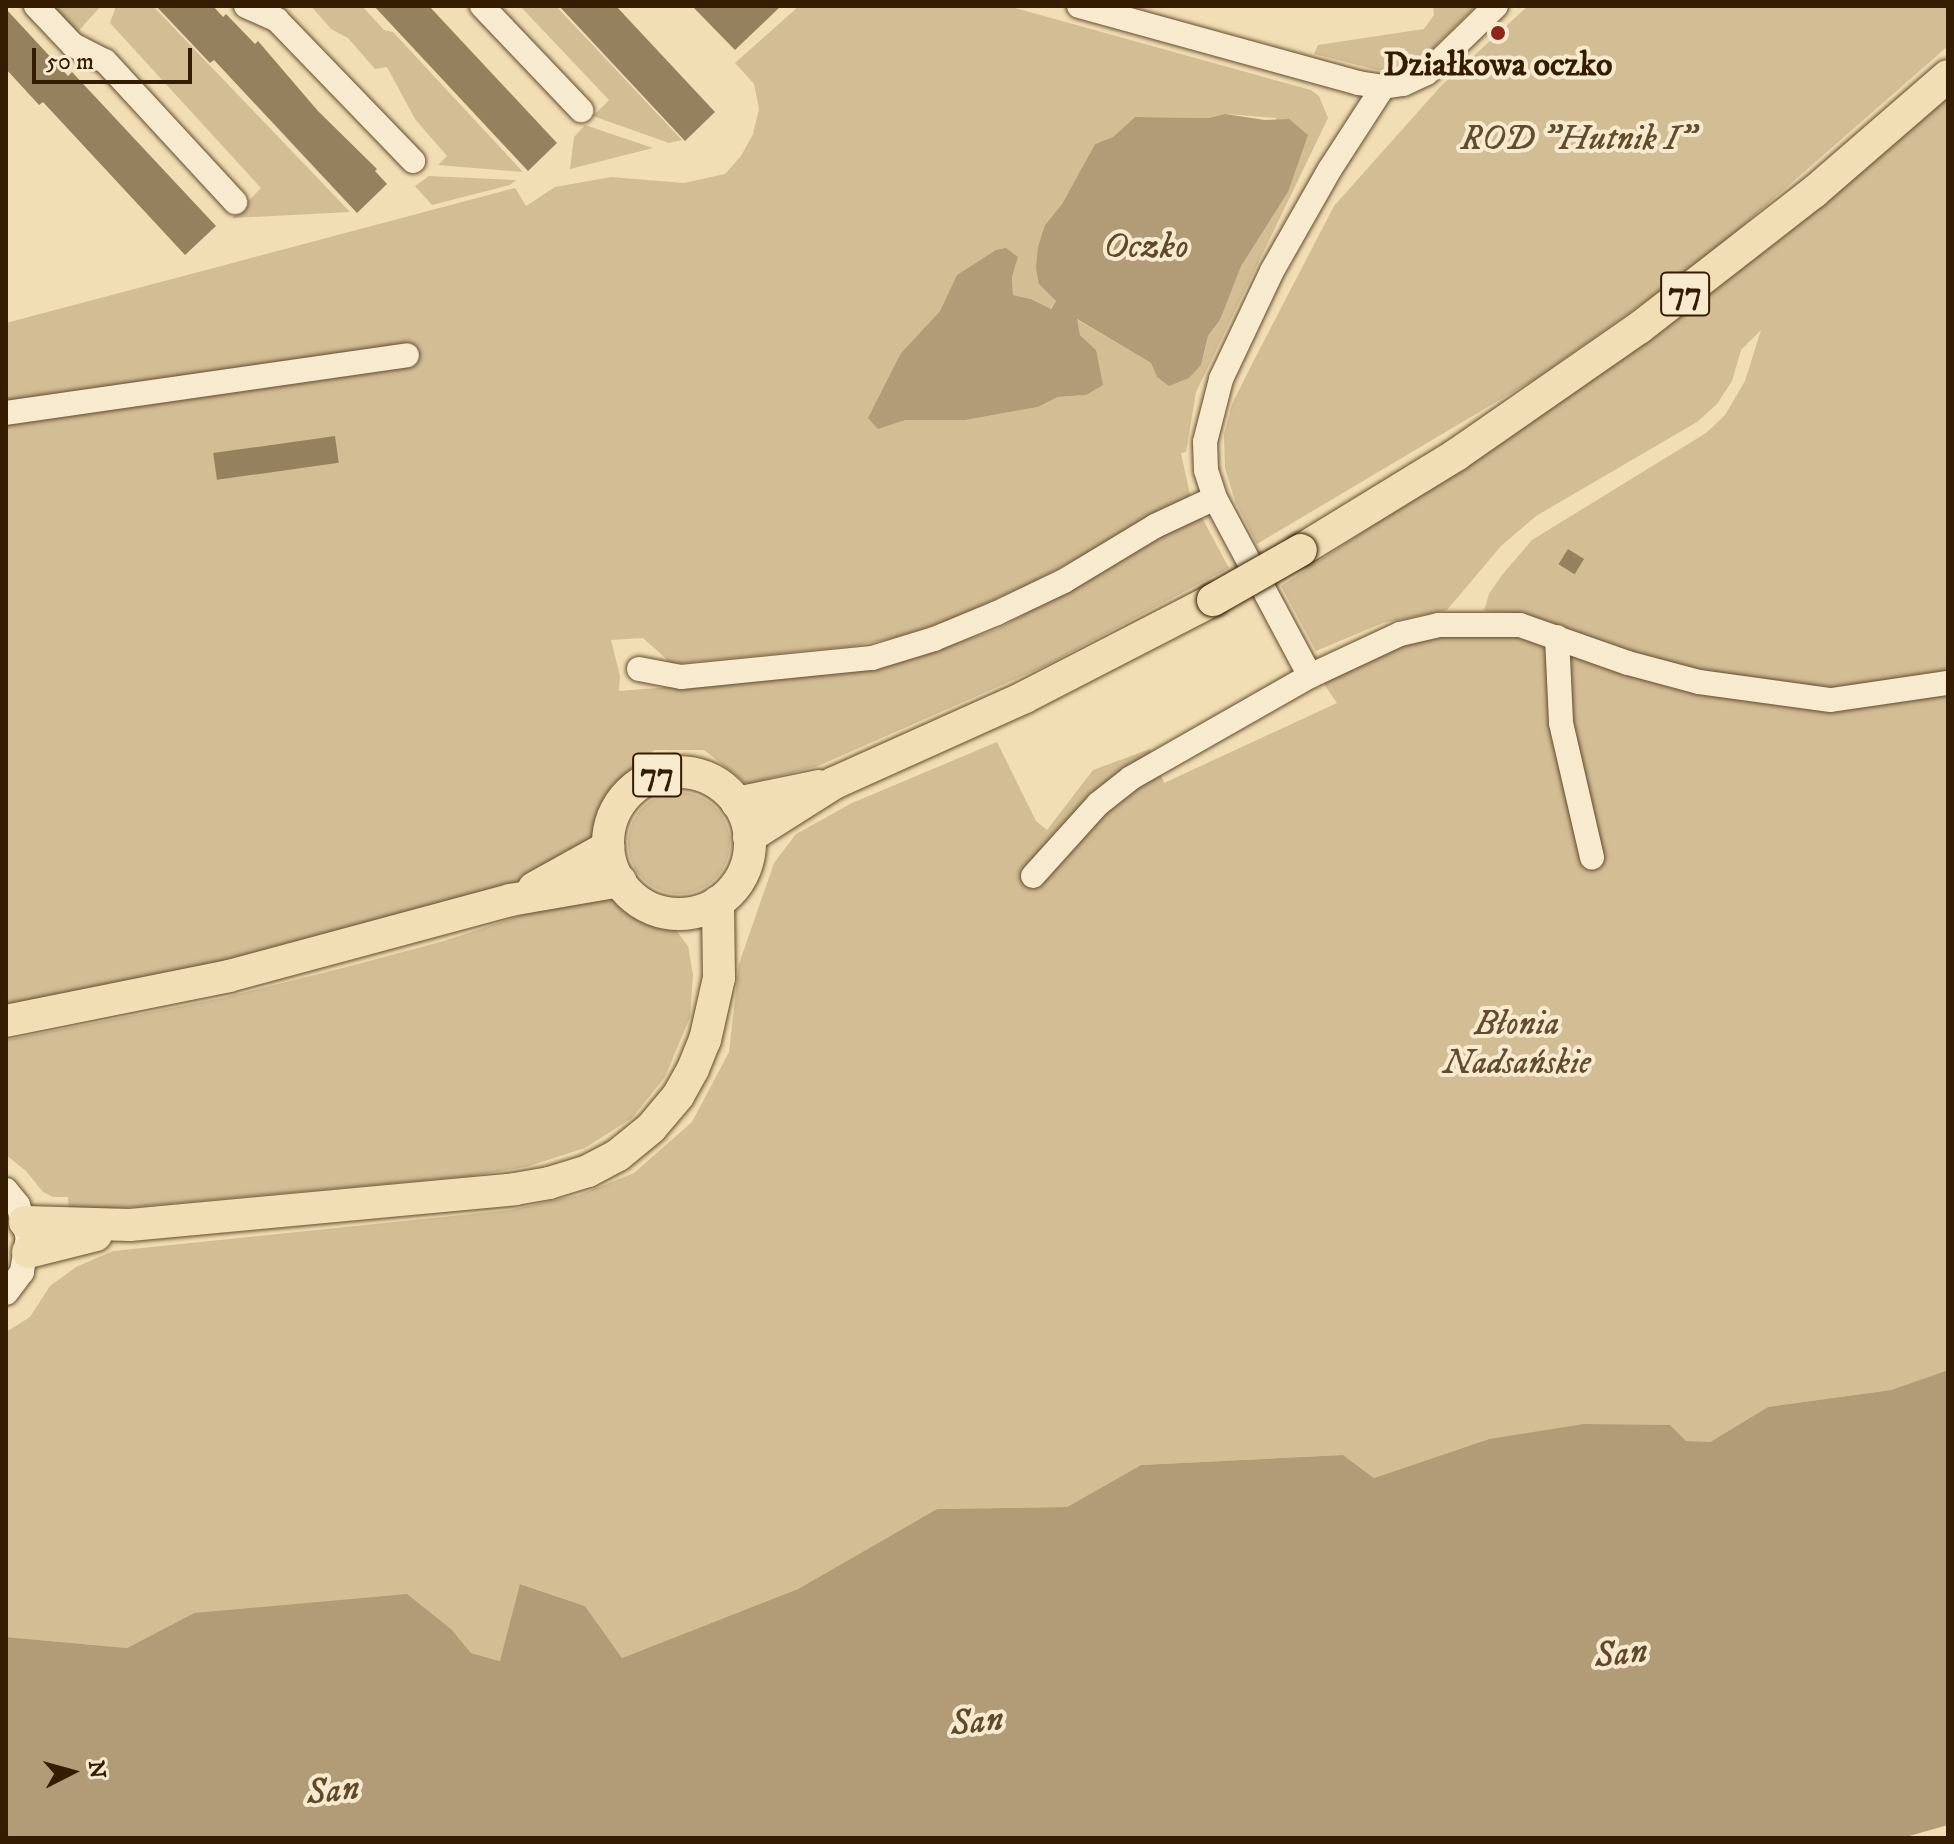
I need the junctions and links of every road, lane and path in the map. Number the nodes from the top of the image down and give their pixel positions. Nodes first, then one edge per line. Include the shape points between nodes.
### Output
1 (36, 6) edge
2 (246, 6) edge
3 (482, 6) edge
4 (1079, 6) edge
5 (1496, 6) edge
6 (1948, 76) edge
7 (1383, 87) junction
8 (581, 110) dead end
9 (413, 161) dead end
10 (235, 202) dead end
11 (407, 355) dead end
12 (6, 413) edge
13 (1215, 498) junction
14 (1557, 637) junction
15 (639, 669) dead end
16 (1310, 676) junction
17 (1948, 683) edge
18 (834, 783) junction
19 (737, 803) junction
20 (749, 837) junction
21 (608, 847) junction
22 (1592, 857) dead end
23 (1033, 876) dead end
24 (620, 881) junction
25 (510, 900) junction
26 (718, 902) junction
27 (683, 913) junction
28 (710, 1019) junction
29 (6, 1021) edge
30 (6, 1190) edge
31 (27, 1237) junction
32 (6, 1293) edge

1 - 10 street via 73,45 105,61
2 - 9 street via 277,20
3 - 8 street
4 - 7 street
5 - 7 street via 1427,73
6 - 18 main road, 77, bridge via 1805,199 1639,328 1456,455 1213,600 1025,697
7 - 13 street via 1272,271 1221,379 1205,442
11 - 12 street
13 - 15 street via 1155,526 1064,581 972,624 872,658 681,677
13 - 16 street
14 - 16 street via 1500,623 1438,625 1400,634
14 - 17 street via 1699,682 1831,700
14 - 22 street via 1561,723
16 - 23 street via 1131,778 1098,804
18 - 19 main road, 77
18 - 20 main road, 77
19 - 20 main road
19 - 21 main road, 77 via 701,775 656,775 620,803
20 - 26 main road via 741,877
21 - 24 main road, 77
21 - 25 main road, 77
24 - 25 main road, 77
24 - 27 main road, 77 via 643,904
25 - 29 main road, 77 via 229,976
26 - 27 main road, 77
26 - 28 main road via 720,965
27 - 28 main road via 702,956
28 - 31 main road via 693,1069 671,1106 626,1149 578,1175 515,1189
30 - 31 street
31 - 32 street via 22,1272

